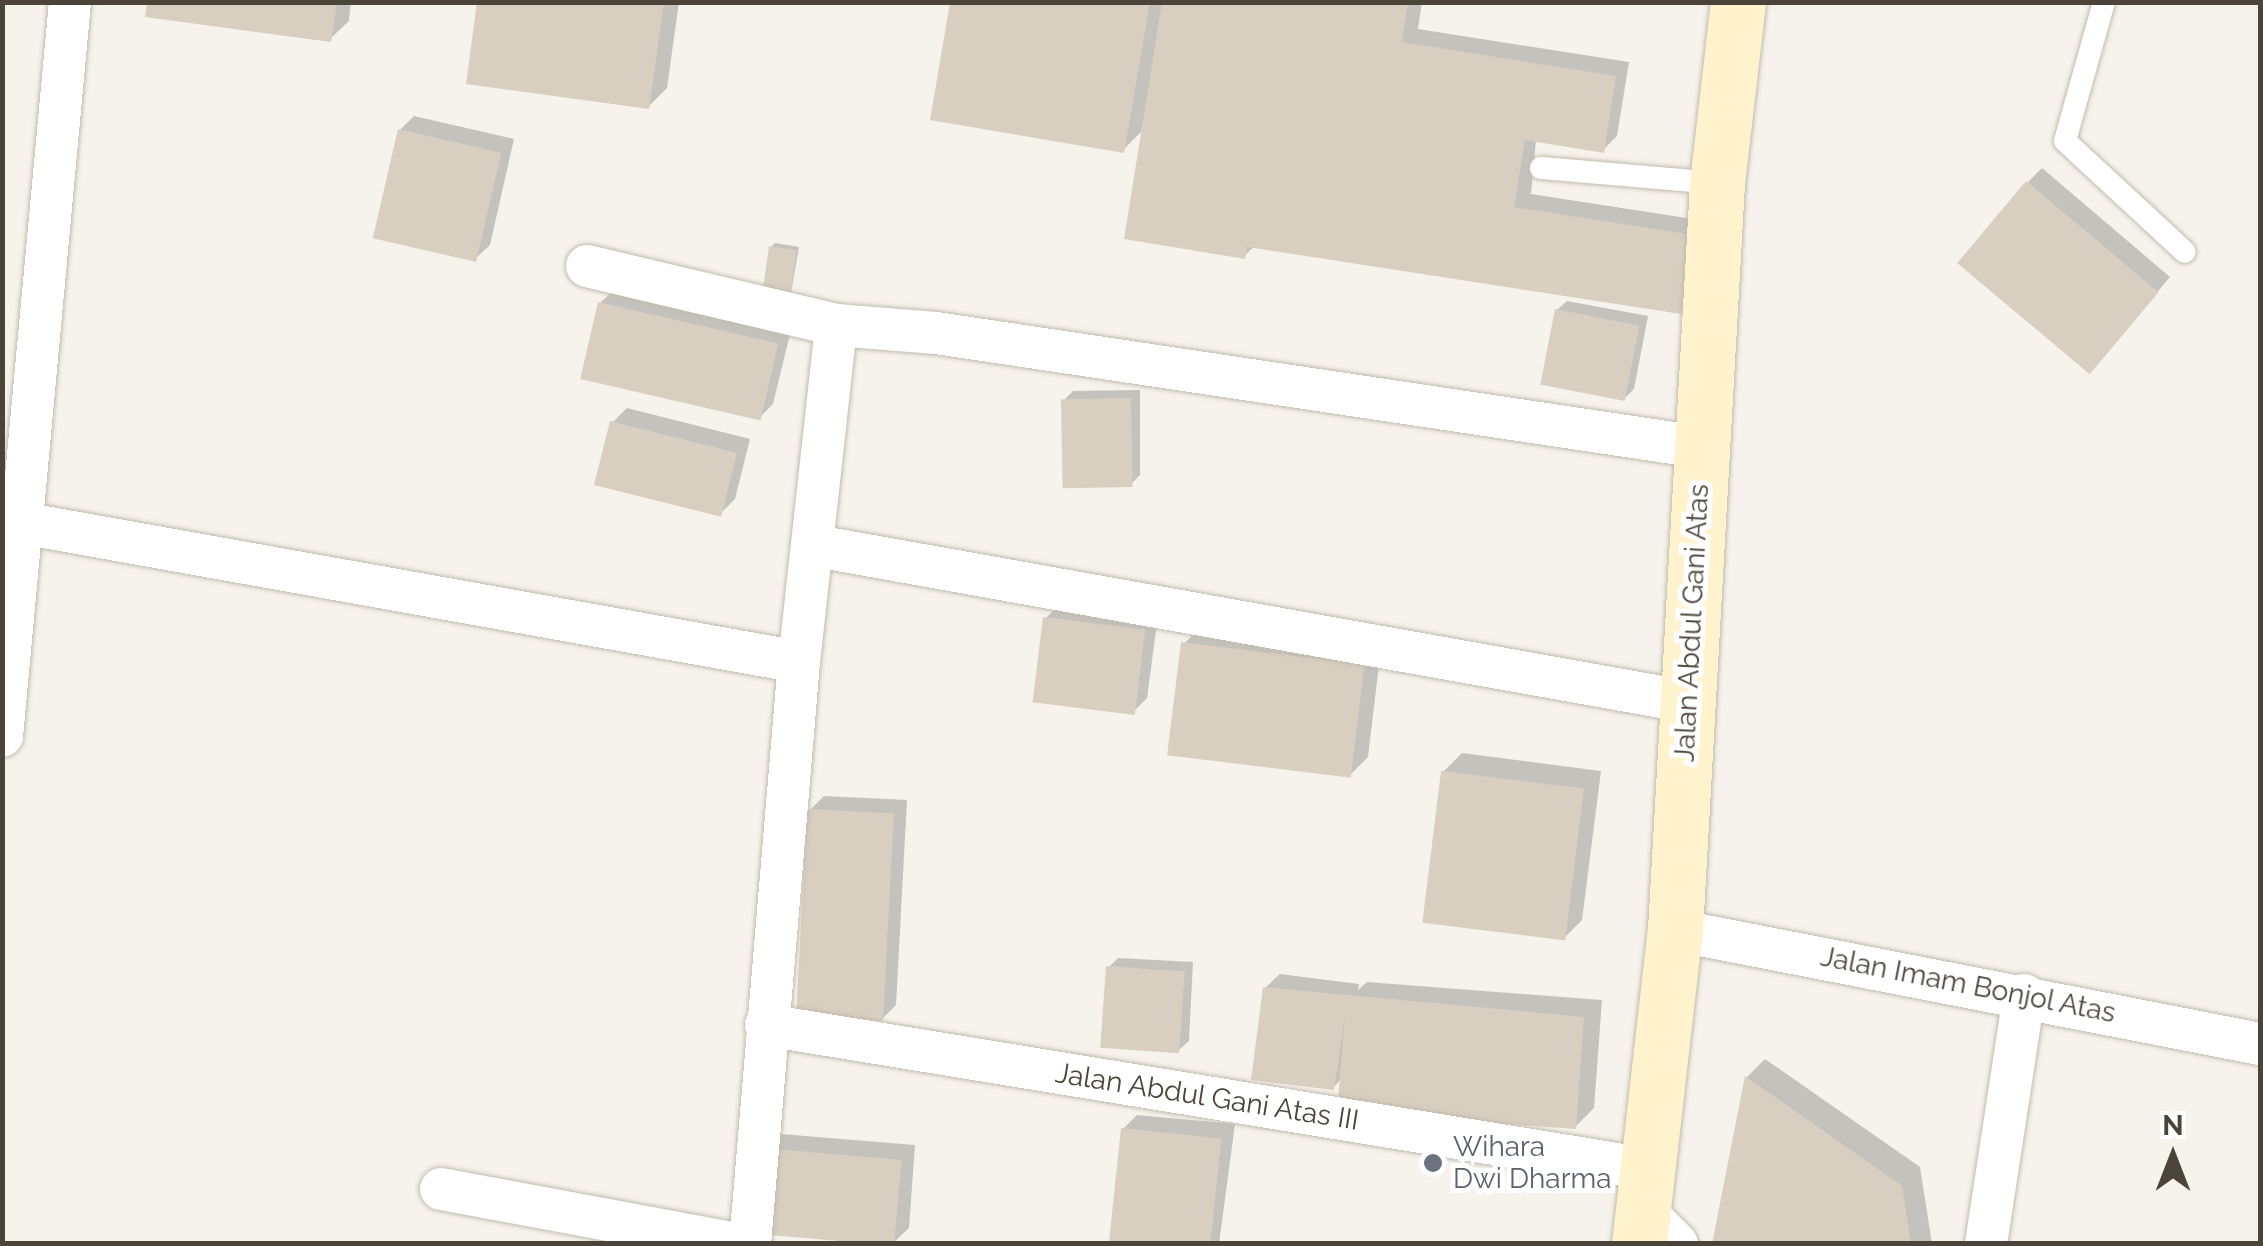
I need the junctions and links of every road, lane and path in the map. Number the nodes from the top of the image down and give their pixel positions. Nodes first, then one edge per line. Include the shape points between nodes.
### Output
1 (70, 2) edge
2 (1738, 2) edge
3 (2104, 2) edge
4 (1541, 168) dead end
5 (1717, 184) junction
6 (2186, 252) dead end
7 (587, 266) dead end
8 (836, 325) junction
9 (1700, 447) junction
10 (22, 522) junction
11 (816, 546) junction
12 (799, 662) junction
13 (1690, 702) junction
14 (2, 736) edge
15 (1674, 930) junction
16 (2024, 995) junction
17 (766, 1025) junction
18 (2260, 1044) edge
19 (441, 1189) dead end
20 (1652, 1217) edge
21 (740, 1244) edge
22 (750, 1244) edge
23 (1986, 1244) edge

1 - 10 street
2 - 5 street, Jalan Abdul Gani Atas
3 - 6 lane via 2065,141
4 - 5 lane
5 - 9 street, Jalan Abdul Gani Atas
7 - 8 street
8 - 9 street via 936,333
8 - 11 street
9 - 13 street, Jalan Abdul Gani Atas
10 - 12 street
10 - 14 street
11 - 12 street
11 - 13 street
12 - 17 street
13 - 15 street, Jalan Abdul Gani Atas
15 - 16 street, Jalan Imam Bonjol Atas
15 - 20 street, Jalan Abdul Gani Atas
16 - 18 street, Jalan Imam Bonjol Atas
16 - 23 street
17 - 20 street, Jalan Abdul Gani Atas III
17 - 22 street
19 - 21 street

